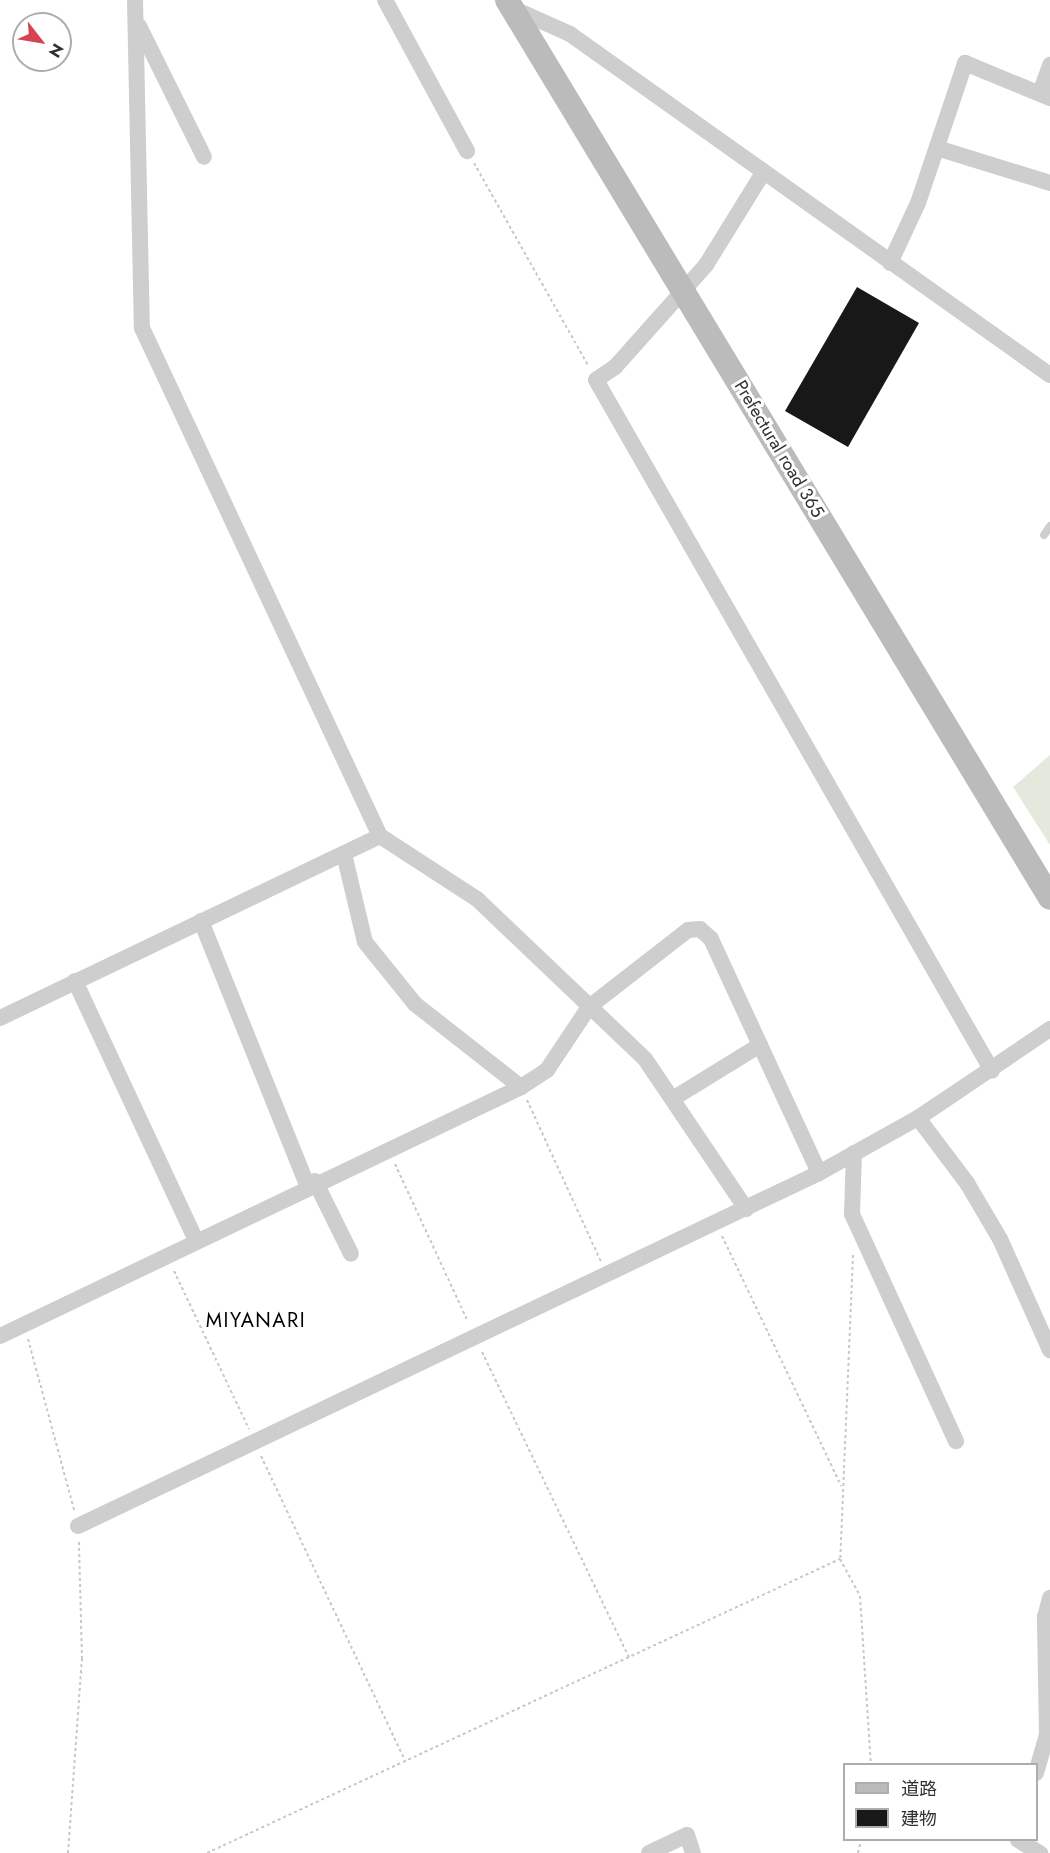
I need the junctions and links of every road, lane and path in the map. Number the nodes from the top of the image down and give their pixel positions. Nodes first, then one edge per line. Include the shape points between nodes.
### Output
1 (135, 0) edge
2 (385, 0) edge
3 (510, 4) edge
4 (137, 22) junction
5 (1050, 65) edge
6 (1045, 96) edge
7 (937, 148) junction
8 (467, 151) joint
9 (204, 157) dead end
10 (763, 173) junction
11 (1050, 183) edge
12 (890, 263) junction
13 (684, 293) junction
14 (1050, 375) edge
15 (596, 380) junction
16 (1050, 526) edge
17 (1044, 535) dead end
18 (380, 836) junction
19 (344, 854) junction
20 (1050, 898) edge
21 (201, 921) junction
22 (75, 981) junction
23 (590, 1007) junction
24 (0, 1018) edge
25 (1050, 1029) edge
26 (760, 1045) junction
27 (992, 1071) junction
28 (521, 1087) junction
29 (674, 1098) junction
30 (918, 1118) junction
31 (387, 1148) junction
32 (854, 1153) junction
33 (819, 1173) junction
34 (311, 1183) junction
35 (746, 1209) junction
36 (855, 1222) junction
37 (716, 1223) junction
38 (196, 1240) junction
39 (166, 1254) junction
40 (351, 1254) dead end
41 (607, 1275) junction
42 (24, 1324) junction
43 (0, 1336) edge
44 (475, 1338) junction
45 (1050, 1350) edge
46 (956, 1441) dead end
47 (255, 1442) junction
48 (842, 1487) junction
49 (78, 1526) junction
50 (840, 1559) junction
51 (1050, 1598) edge
52 (630, 1659) junction
53 (405, 1760) junction
54 (871, 1763) edge
55 (1038, 1766) edge
56 (1021, 1841) edge
57 (69, 1853) edge
58 (207, 1853) edge
59 (649, 1853) edge
60 (693, 1853) edge
61 (1040, 1853) edge

1 - 4 street
2 - 8 street
3 - 10 street via 570,34
3 - 13 main road, Prefectural road 365
4 - 9 street
4 - 18 street via 141,328
5 - 6 street
6 - 7 street via 965,63
7 - 11 street
7 - 12 street
8 - 15 path
10 - 12 street
10 - 13 street
12 - 14 street
13 - 15 street via 615,367
13 - 20 main road, Prefectural road 365
15 - 27 street
16 - 17 lane
18 - 19 street
18 - 23 street via 477,899
19 - 21 street
19 - 28 street via 365,942 415,1004
21 - 22 street
21 - 34 street
22 - 24 street
22 - 38 street
23 - 26 street via 688,930 700,928 711,939
23 - 28 street via 547,1070
23 - 29 street via 645,1059
25 - 27 street
26 - 29 street
26 - 33 street
27 - 30 street
28 - 31 street
28 - 41 path
29 - 35 street
30 - 32 street
30 - 45 street via 1000,1239
31 - 34 street
31 - 44 path
32 - 33 street
32 - 36 street
33 - 35 street
34 - 38 street
34 - 40 street
35 - 37 street
36 - 46 street
36 - 48 path
37 - 41 street
37 - 48 path
38 - 39 street
39 - 42 street
39 - 47 path
41 - 44 street
42 - 43 street
42 - 49 path
44 - 47 street
44 - 52 path
47 - 49 street
47 - 53 path
48 - 50 path
49 - 57 path via 82,1659
50 - 52 path
50 - 54 path via 860,1596
51 - 55 street via 1045,1617 1047,1735
52 - 53 path
53 - 58 path
56 - 61 street
59 - 60 street via 687,1835

